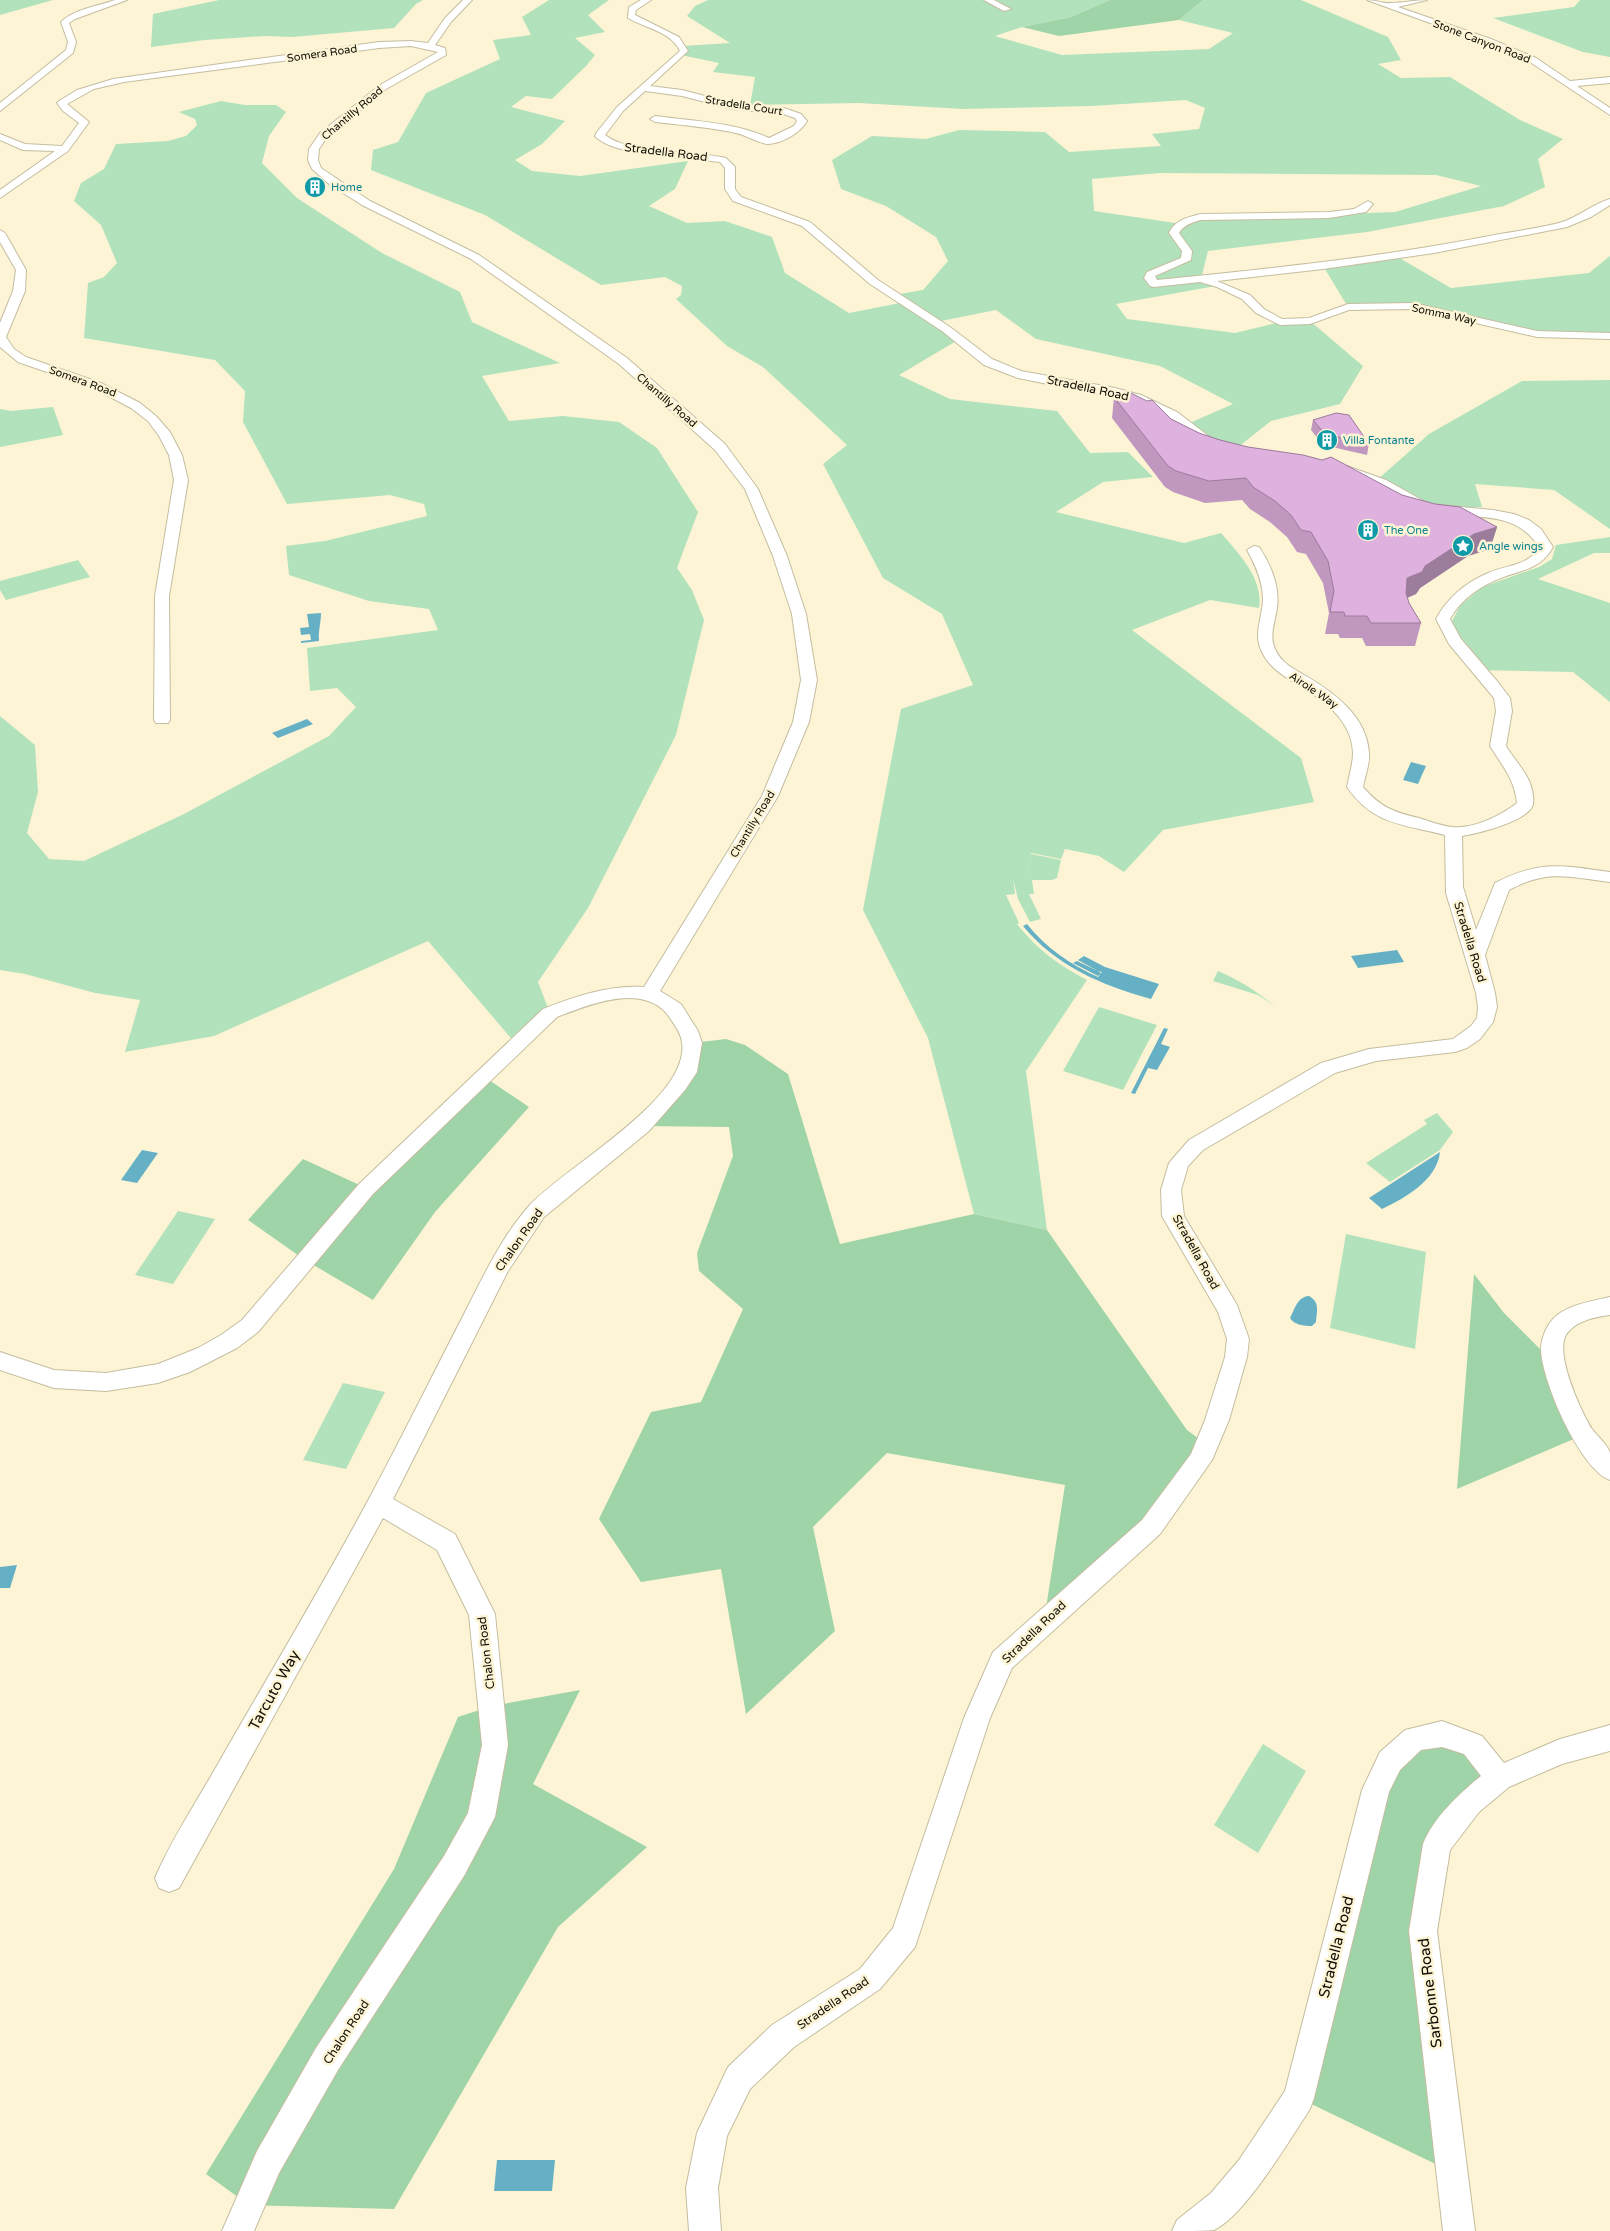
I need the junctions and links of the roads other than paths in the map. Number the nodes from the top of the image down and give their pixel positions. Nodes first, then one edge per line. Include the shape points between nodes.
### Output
1 (123, 0) edge
2 (468, 0) edge
3 (647, 0) edge
4 (988, 0) edge
5 (1371, 0) edge
6 (1423, 0) edge
7 (1389, 6) junction
8 (1007, 9) dead end
9 (431, 45) junction
10 (1610, 80) edge
11 (1570, 84) junction
12 (643, 88) junction
13 (0, 108) edge
14 (1610, 112) edge
15 (655, 119) dead end
16 (0, 137) edge
17 (65, 149) junction
18 (0, 195) edge
19 (1610, 202) edge
20 (1366, 205) dead end
21 (0, 233) edge
22 (1201, 279) junction
23 (1610, 336) edge
24 (1227, 449) edge
25 (1333, 467) edge
26 (1254, 550) dead end
27 (162, 720) dead end
28 (1453, 832) junction
29 (1610, 877) edge
30 (1476, 955) junction
31 (649, 993) junction
32 (1610, 1306) edge
33 (0, 1361) edge
34 (1610, 1470) edge
35 (379, 1503) junction
36 (1610, 1738) edge
37 (1498, 1778) junction
38 (169, 1878) dead end
39 (238, 2231) edge
40 (705, 2231) edge
41 (1188, 2231) edge
42 (1459, 2231) edge

1 - 13 street via 65,22 72,42 70,51
2 - 9 street via 448,20
3 - 12 street, Stradella Road via 632,9 631,16 672,37 684,51
4 - 8 street
5 - 7 street, Stone Canyon Road
6 - 7 street
7 - 11 street, Stone Canyon Road via 1533,60
9 - 17 street, Somera Road via 378,45 111,82 76,93 62,103 65,110 84,122
9 - 31 street, Chantilly Road via 443,53 383,87 323,135 314,149 313,160 317,168 366,202 475,256 623,361 720,447 751,489 780,556 799,614 810,680 801,722 770,796
10 - 11 street
11 - 14 street, Stone Canyon Road
12 - 15 street, Stradella Court via 682,93 732,106 784,111 802,121 798,128 768,141 750,132
12 - 24 street, Stradella Road via 620,109 602,132 603,140 619,147 723,160 730,168 730,194 810,226 874,282 946,329 988,362 1018,374 1137,398 1173,415 1197,435
16 - 17 street via 23,147
17 - 18 street, Somera Road
19 - 22 street, Somma Way via 1563,225 1434,250
20 - 22 street, Somma Way via 1355,212 1189,220 1177,226 1174,233 1187,251 1188,258 1148,278 1154,284
21 - 27 street, Somera Road via 21,270 19,291 0,338 6,350 22,360 110,389 138,405 160,428 178,462 181,480 162,596
22 - 23 street, Somma Way via 1246,297 1260,311 1280,322 1310,321 1348,307 1413,306 1537,334
25 - 28 street via 1377,480 1428,508 1483,512 1518,520 1534,528 1546,547 1543,556 1533,563 1495,575 1458,596 1443,619 1454,641 1502,698 1504,711 1498,746 1521,777 1525,789 1525,805 1510,817 1481,829
26 - 28 street, Airole Way via 1269,581 1270,602 1264,637 1268,652 1281,668 1343,710 1357,732 1361,754 1355,787 1368,803 1386,816
28 - 30 street, Stradella Road via 1454,892
29 - 30 street via 1555,870 1524,875 1502,887
30 - 40 street, Stradella Road via 1485,991 1487,1017 1475,1034 1458,1044 1424,1051 1382,1053 1328,1068 1196,1145 1178,1163 1171,1190 1173,1216 1229,1311 1238,1339 1236,1357 1217,1420 1200,1460 1151,1527 1002,1660 977,1718 905,1937 870,1979 783,2036 739,2078 712,2133 702,2188
31 - 33 street, Chalon Road via 626,992 583,1000 550,1012 366,1189 269,1306 228,1344 169,1370 103,1384 52,1378
31 - 35 street, Chalon Road via 674,1008 688,1031 692,1053 687,1072 642,1126 537,1211 499,1266
32 - 34 street via 1589,1310 1560,1326 1553,1343 1553,1362 1565,1400 1583,1435
35 - 38 street, Tarcuto Way
35 - 39 street, Chalon Road via 446,1542 482,1614 495,1745 481,1817 454,1866 327,2059 268,2162
36 - 37 street, Sarbonne Road via 1560,1752
37 - 41 street, Stradella Road via 1473,1745 1442,1734 1414,1739 1390,1761 1376,1790 1299,2098 1250,2170 1222,2204
37 - 42 street, Sarbonne Road via 1469,1804 1437,1844 1423,1931

